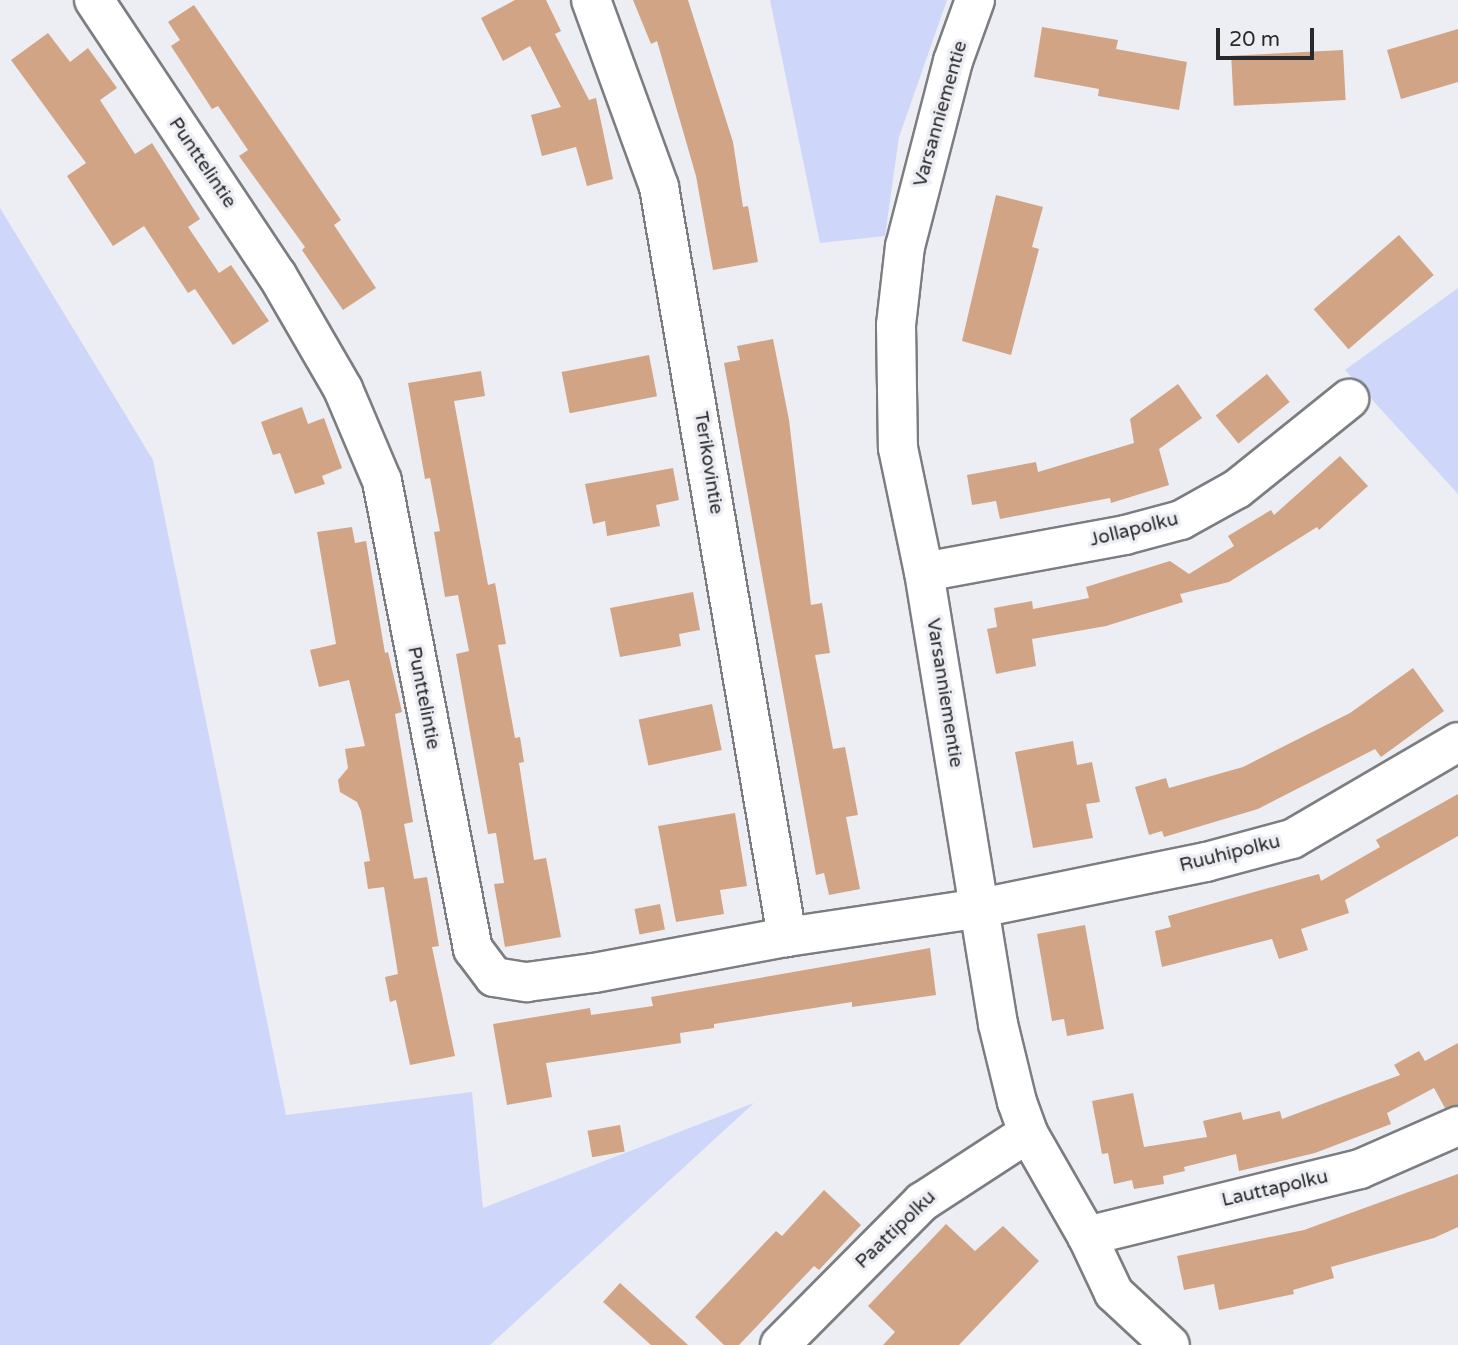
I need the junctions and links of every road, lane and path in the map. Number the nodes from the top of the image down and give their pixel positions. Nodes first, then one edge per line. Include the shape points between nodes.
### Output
1 (94, 0) edge
2 (591, 0) edge
3 (975, 0) edge
4 (1349, 399) dead end
5 (924, 572) junction
6 (1458, 742) edge
7 (980, 908) junction
8 (788, 937) junction
9 (1458, 1126) edge
10 (1028, 1133) junction
11 (1087, 1236) junction
12 (780, 1345) edge
13 (1170, 1345) edge

1 - 8 street, Punttelintie via 277,275 344,389 382,481 473,949 494,977 527,982
2 - 8 street, Terikovintie via 659,187
3 - 5 street, Varsanniementie via 953,61 905,246 896,326 898,448
4 - 5 street, Jollapolku via 1237,489 1181,520 1125,535
5 - 7 street, Varsanniementie
6 - 7 street, Ruuhipolku via 1292,839 1206,862
7 - 8 street, Punttelintie
7 - 10 street, Varsanniementie via 998,1024
9 - 11 street, Lauttapolku via 1360,1169
10 - 11 street, Varsanniementie
10 - 12 street, Paattipolku via 922,1202
11 - 13 street, Varsanniementie via 1114,1293

